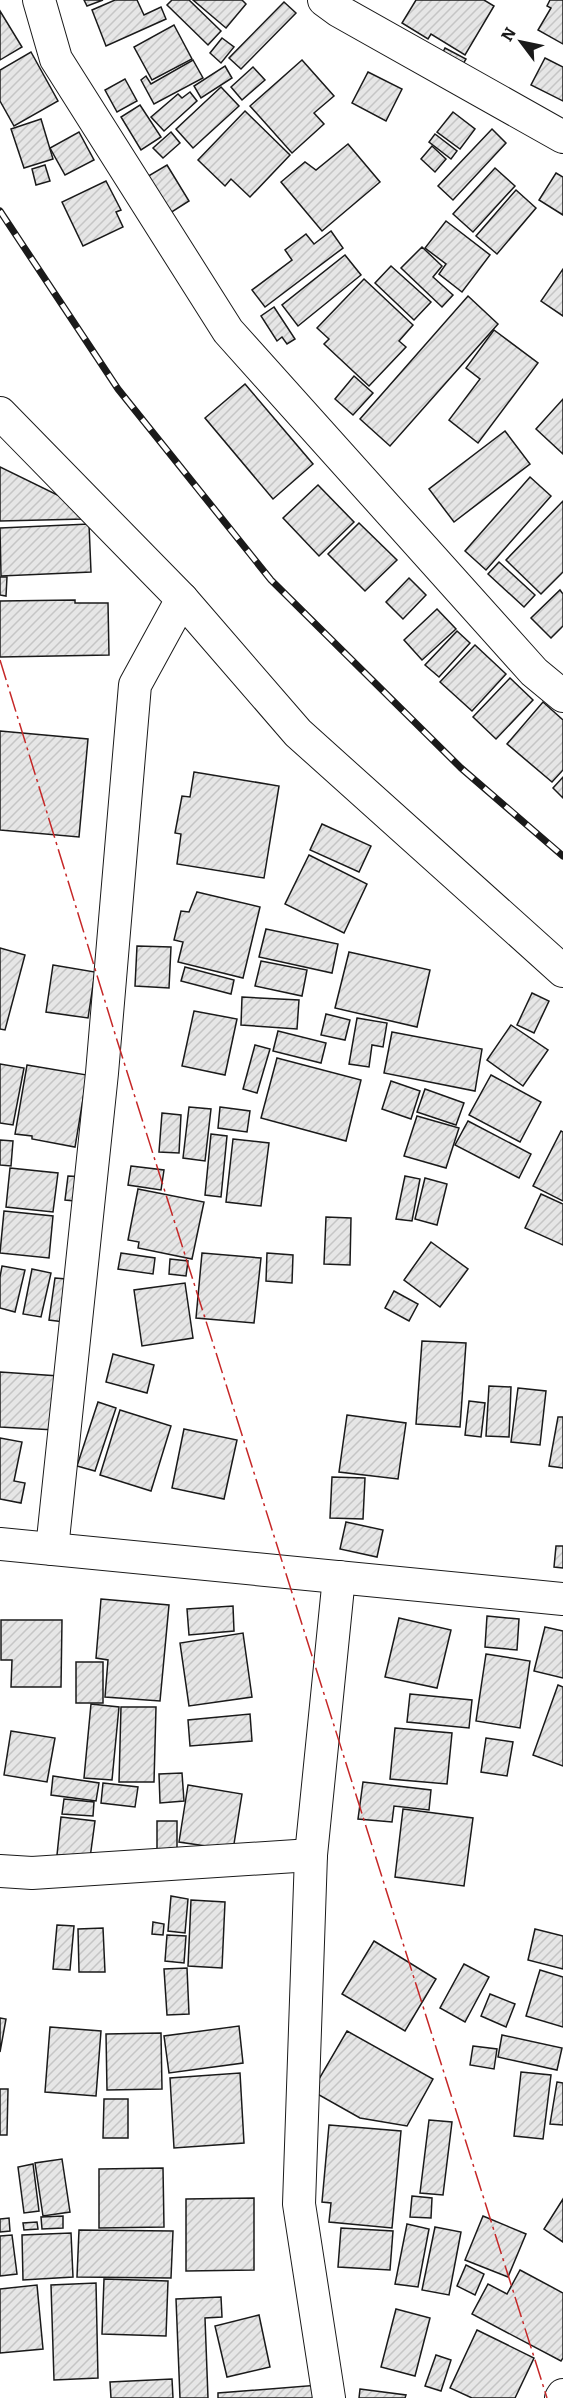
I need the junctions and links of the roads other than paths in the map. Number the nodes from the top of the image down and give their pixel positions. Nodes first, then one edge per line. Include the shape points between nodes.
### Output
1 (39, 0) edge
2 (336, 4) edge
3 (563, 137) edge
4 (0, 414) edge
5 (182, 599) junction
6 (563, 696) edge
7 (563, 971) edge
8 (0, 1544) edge
9 (52, 1549) junction
10 (339, 1577) junction
11 (563, 1599) edge
12 (311, 1855) junction
13 (0, 1870) edge
14 (329, 2398) edge

1 - 6 street via 56,58 228,331 534,672
2 - 3 street
4 - 5 street
5 - 7 street via 298,733
5 - 9 street via 135,686 102,1073
8 - 9 street
9 - 10 street
10 - 11 street
10 - 12 street
12 - 13 street via 32,1873
12 - 14 street via 299,2204

